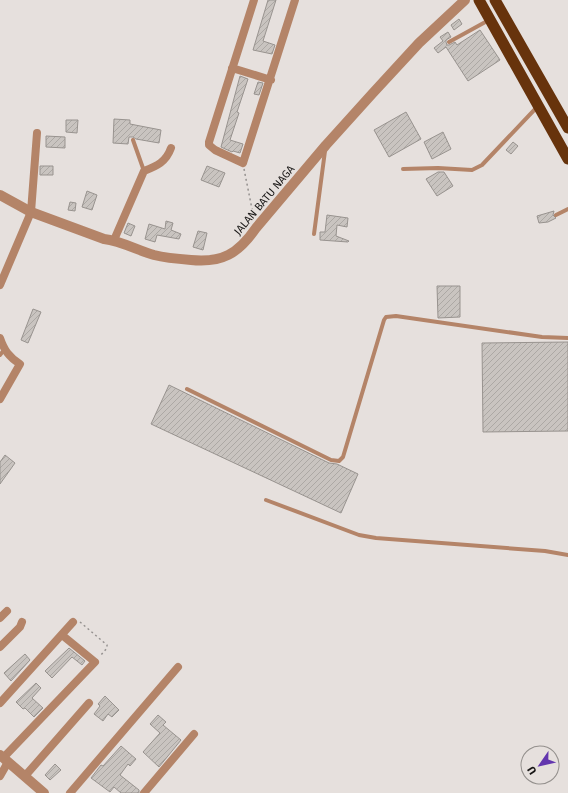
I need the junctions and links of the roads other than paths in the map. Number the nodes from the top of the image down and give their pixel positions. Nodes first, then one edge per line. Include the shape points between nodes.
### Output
1 (254, 0) edge
2 (295, 0) edge
3 (465, 0) edge
4 (479, 0) edge
5 (495, 0) edge
6 (490, 19) junction
7 (449, 42) dead end
8 (232, 68) junction
9 (271, 80) junction
10 (538, 106) junction
11 (568, 128) edge
12 (37, 133) dead end
13 (133, 140) dead end
14 (326, 145) junction
15 (171, 148) dead end
16 (568, 158) edge
17 (403, 169) dead end
18 (144, 171) junction
19 (1, 197) edge
20 (568, 209) edge
21 (31, 212) junction
22 (556, 215) dead end
23 (314, 234) dead end
24 (114, 240) junction
25 (0, 285) edge
26 (0, 338) edge
27 (568, 338) edge
28 (2, 353) edge
29 (187, 389) dead end
30 (0, 399) edge
31 (266, 500) dead end
32 (568, 555) edge
33 (6, 611) dead end
34 (0, 618) edge
35 (22, 622) dead end
36 (73, 622) road end
37 (62, 635) junction
38 (0, 648) edge
39 (178, 667) dead end
40 (0, 703) edge
41 (89, 703) dead end
42 (194, 734) dead end
43 (4, 758) edge
44 (0, 776) edge
45 (25, 776) junction
46 (44, 793) edge
47 (70, 793) edge
48 (144, 793) edge

1 - 8 street
2 - 9 street
3 - 14 street, JALAN BATU NAGA via 419,43
4 - 6 highway
5 - 11 highway
6 - 7 lane
6 - 10 highway
8 - 9 street
8 - 9 street via 209,145 214,150 243,163
10 - 16 highway
10 - 17 lane via 478,168
12 - 21 street
13 - 18 lane
14 - 23 lane
14 - 24 street, JALAN BATU NAGA via 247,242 231,254 216,260 174,259
15 - 18 street via 168,157
18 - 24 street
19 - 21 street, JALAN BATU NAGA
20 - 22 lane
21 - 24 street, JALAN BATU NAGA via 104,240
21 - 25 street
26 - 28 street
27 - 29 lane via 542,337 396,316 386,317 343,457 335,462
28 - 30 street via 20,364
31 - 32 lane via 364,536
33 - 34 street
35 - 38 street
36 - 37 street
37 - 40 street
37 - 43 street via 95,662
39 - 47 street
41 - 45 street
42 - 48 street
43 - 44 street
43 - 45 street
45 - 46 street

